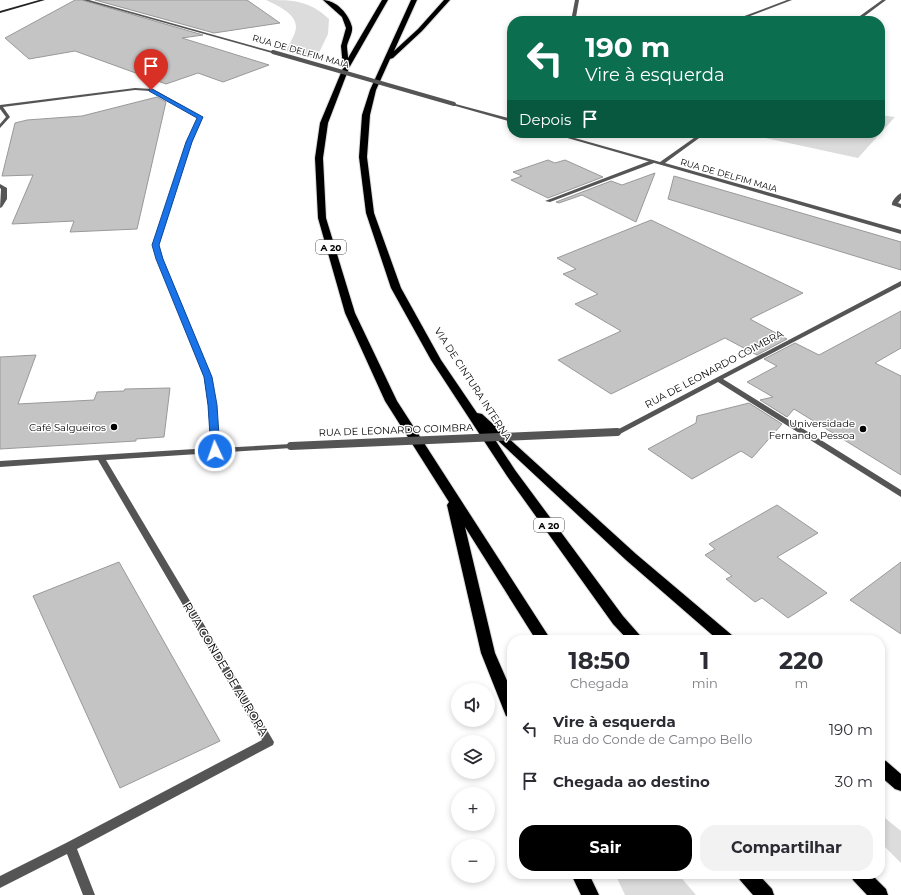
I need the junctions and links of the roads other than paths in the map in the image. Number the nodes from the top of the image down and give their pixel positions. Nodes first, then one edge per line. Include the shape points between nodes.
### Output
1 (43, 0) edge
2 (85, 0) edge
3 (326, 0) edge
4 (385, 0) edge
5 (414, 0) edge
6 (447, 0) edge
7 (577, 0) edge
8 (790, 0) edge
9 (884, 0) edge
10 (318, 1) edge
11 (13, 4) dead end
12 (11, 9) junction
13 (340, 11) junction
14 (0, 12) edge
15 (575, 16) edge
16 (747, 16) edge
17 (862, 16) edge
18 (387, 60) junction
19 (346, 68) junction
20 (0, 106) edge
21 (507, 120) edge
22 (0, 127) edge
23 (569, 138) edge
24 (697, 138) edge
25 (652, 162) junction
26 (661, 164) junction
27 (0, 186) edge
28 (901, 195) edge
29 (548, 201) dead end
30 (0, 206) edge
31 (901, 206) edge
32 (901, 232) edge
33 (901, 283) edge
34 (718, 380) junction
35 (467, 406) junction
36 (215, 451) junction
37 (101, 459) junction
38 (0, 464) edge
39 (901, 494) edge
40 (451, 496) junction
41 (541, 635) edge
42 (632, 635) edge
43 (722, 635) edge
44 (507, 699) edge
45 (885, 770) edge
46 (901, 784) edge
47 (70, 847) junction
48 (582, 879) edge
49 (751, 879) edge
50 (865, 879) edge
51 (0, 882) edge
52 (89, 895) edge
53 (590, 895) edge
54 (765, 895) edge
55 (879, 895) edge

1 - 12 main road
2 - 21 street, RUA DE DELFIM MAIA, bridge
3 - 13 highway
4 - 19 highway, A 20
5 - 18 highway, VIA DE CINTURA INTERNA / A 20
6 - 18 highway via 420,30
7 - 15 street
8 - 16 street
9 - 17 street
10 - 13 highway
11 - 12 main road
12 - 14 main road
13 - 19 highway via 349,28 344,46
18 - 35 highway, VIA DE CINTURA INTERNA / A 20 via 373,90 366,115 363,157 370,213 396,288 436,360
19 - 40 highway, A 20 via 324,123 319,158 322,218 350,313 391,401
20 - 22 street via 8,117
20 - 36 street via 135,89 151,90 200,117 189,142 156,245 208,377
23 - 25 street, RUA DE DELFIM MAIA
24 - 26 street
25 - 26 street, RUA DE DELFIM MAIA
25 - 29 street
26 - 32 street, RUA DE DELFIM MAIA
27 - 30 street via 4,188 4,199
28 - 31 street via 894,204
33 - 34 street, RUA DE LEONARDO COIMBRA
34 - 36 street, RUA DE LEONARDO COIMBRA, bridge via 617,432
34 - 39 street
35 - 42 highway, VIA DE CINTURA INTERNA / A 20 via 511,473 618,620
35 - 43 highway via 631,558
36 - 37 street, RUA DE LEONARDO COIMBRA
37 - 38 street, RUA DE LEONARDO COIMBRA
37 - 47 street, RUA CONDE DE AURORA via 269,742
40 - 41 highway, A 20
40 - 44 highway via 488,653
45 - 46 highway
47 - 51 street, RUA CONDE DE AURORA
47 - 52 street
48 - 53 highway
49 - 54 highway
50 - 55 highway

